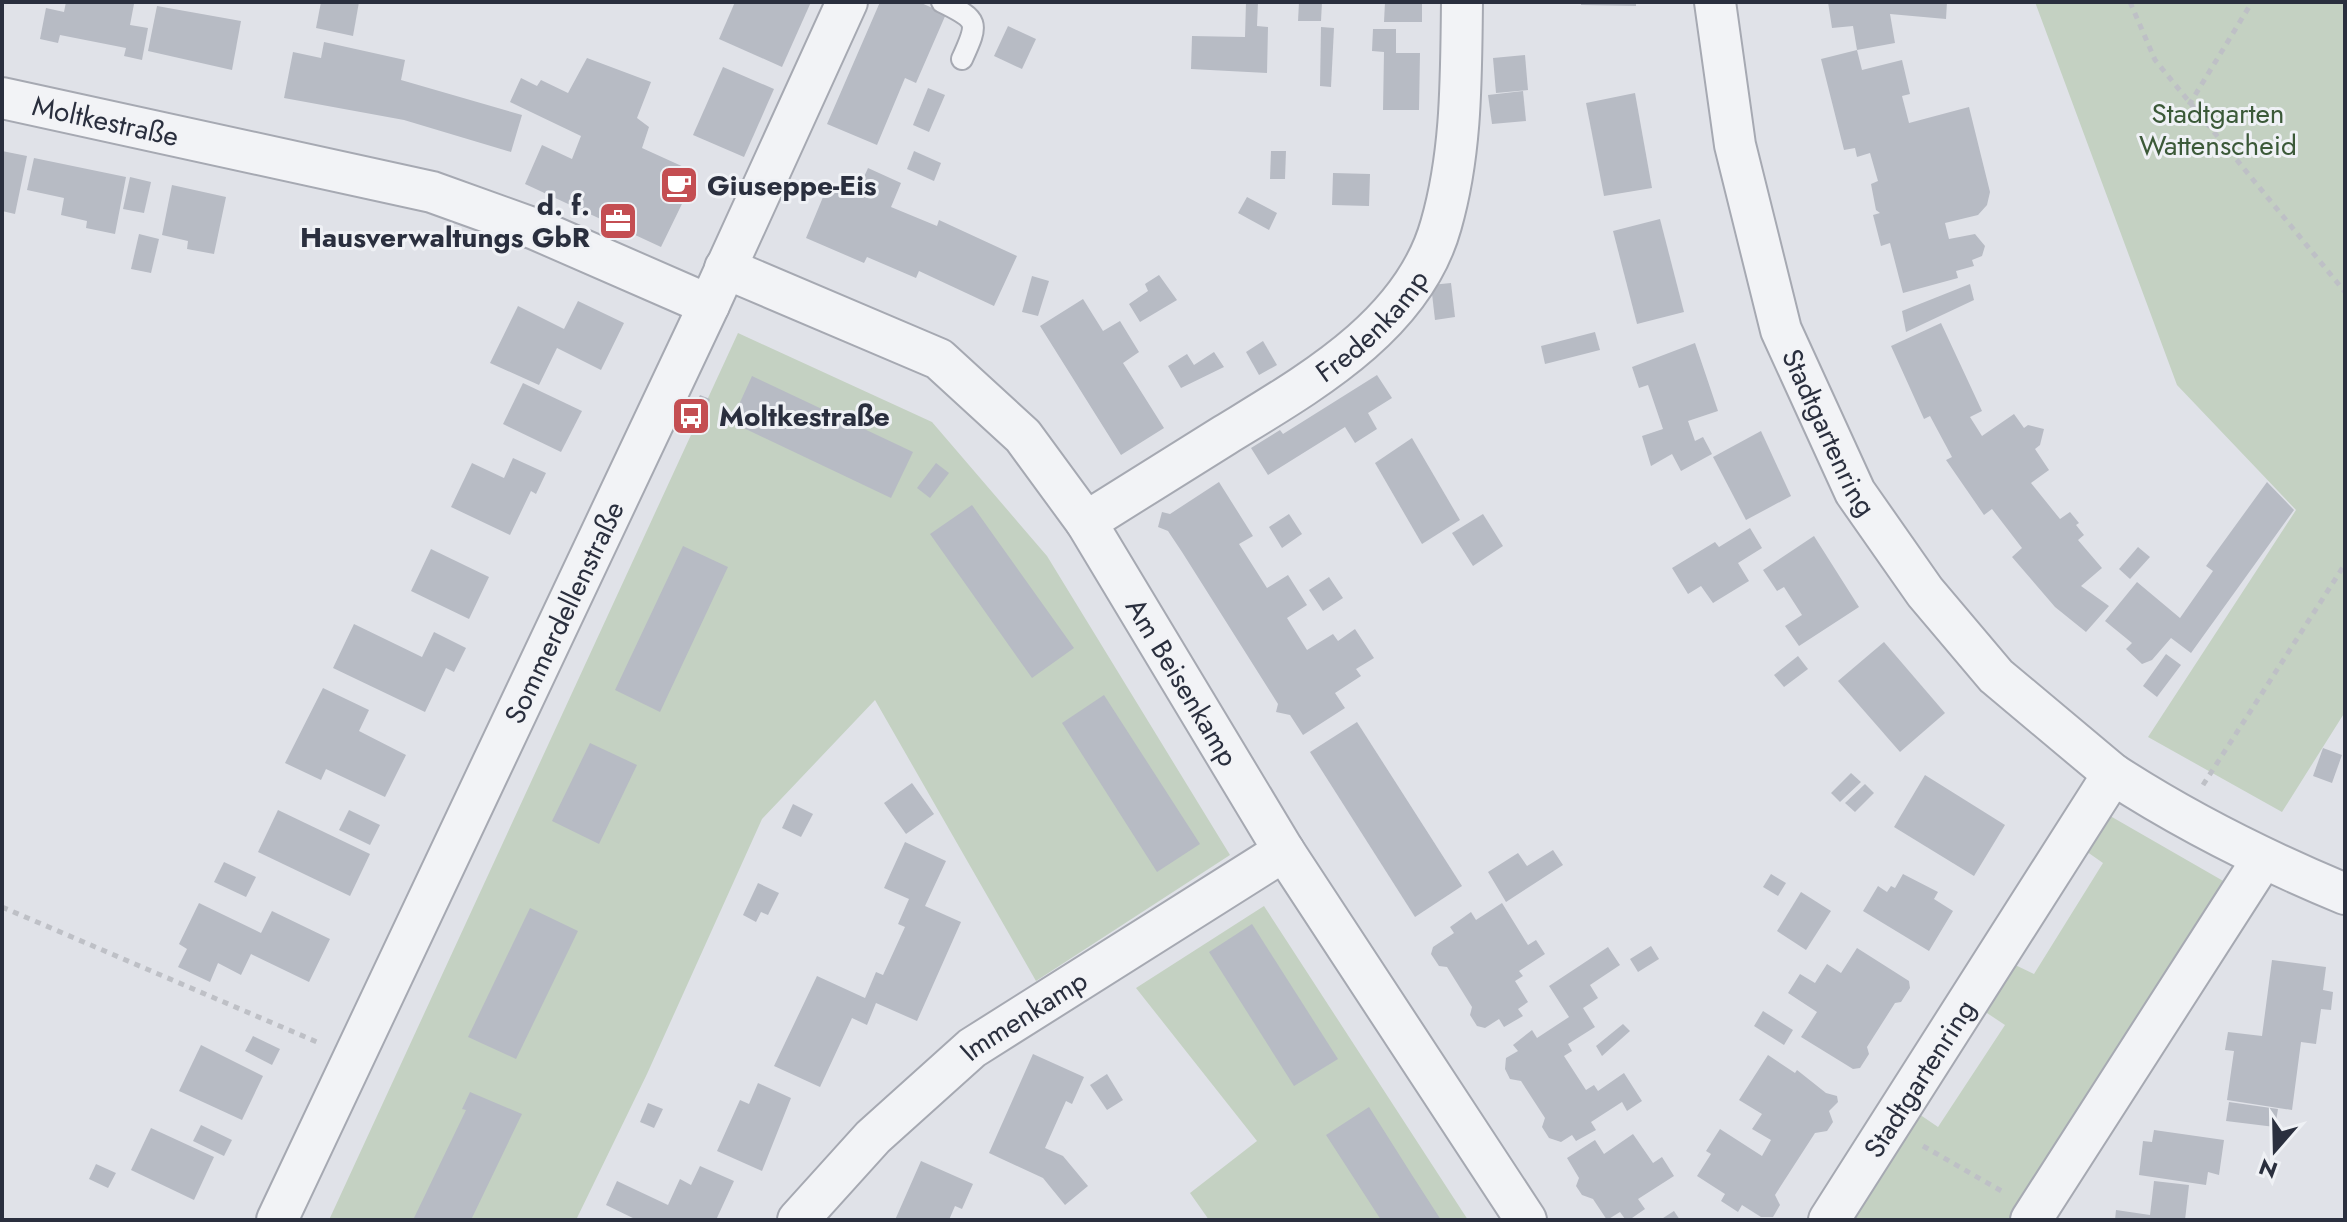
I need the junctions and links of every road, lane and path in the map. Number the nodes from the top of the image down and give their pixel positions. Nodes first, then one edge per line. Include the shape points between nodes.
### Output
1 (847, 2) edge
2 (942, 2) edge
3 (1462, 2) edge
4 (1715, 2) edge
5 (2130, 2) edge
6 (2252, 2) edge
7 (962, 59) dead end
8 (2, 98) edge
9 (2189, 105) junction
10 (725, 268) junction
11 (2345, 292) edge
12 (709, 305) junction
13 (1086, 522) junction
14 (2345, 564) edge
15 (2113, 774) junction
16 (2181, 819) junction
17 (1284, 851) junction
18 (2262, 860) junction
19 (2345, 894) edge
20 (2, 907) edge
21 (354, 1057) junction
22 (1888, 1125) junction
23 (2034, 1216) edge
24 (277, 1220) edge
25 (798, 1220) edge
26 (1526, 1220) edge
27 (1829, 1220) edge

1 - 10 street, Sommerdellenstraße
2 - 7 lane via 974,22
3 - 13 street, Fredenkamp via 1454,166 1441,227 1407,294 1316,378
4 - 15 street, Stadtgartenring via 1735,145 1781,330 1855,492 1925,592 1996,676
5 - 9 path via 2155,60
6 - 9 path
8 - 12 street, Moltkestraße via 432,192 535,229
9 - 11 path
10 - 12 street, Sommerdellenstraße
10 - 13 street, Am Beisenkamp via 939,359 1023,436
12 - 21 street, Sommerdellenstraße
13 - 17 street, Am Beisenkamp
14 - 16 path
15 - 16 street, Stadtgartenring
15 - 22 street, Stadtgartenring
16 - 18 street, Stadtgartenring
17 - 25 street, Immenkamp via 972,1048 873,1137
17 - 26 street, Am Beisenkamp
18 - 19 street, Stadtgartenring
18 - 23 street
20 - 21 path
21 - 24 street, Sommerdellenstraße
22 - 23 path
22 - 27 street, Stadtgartenring

